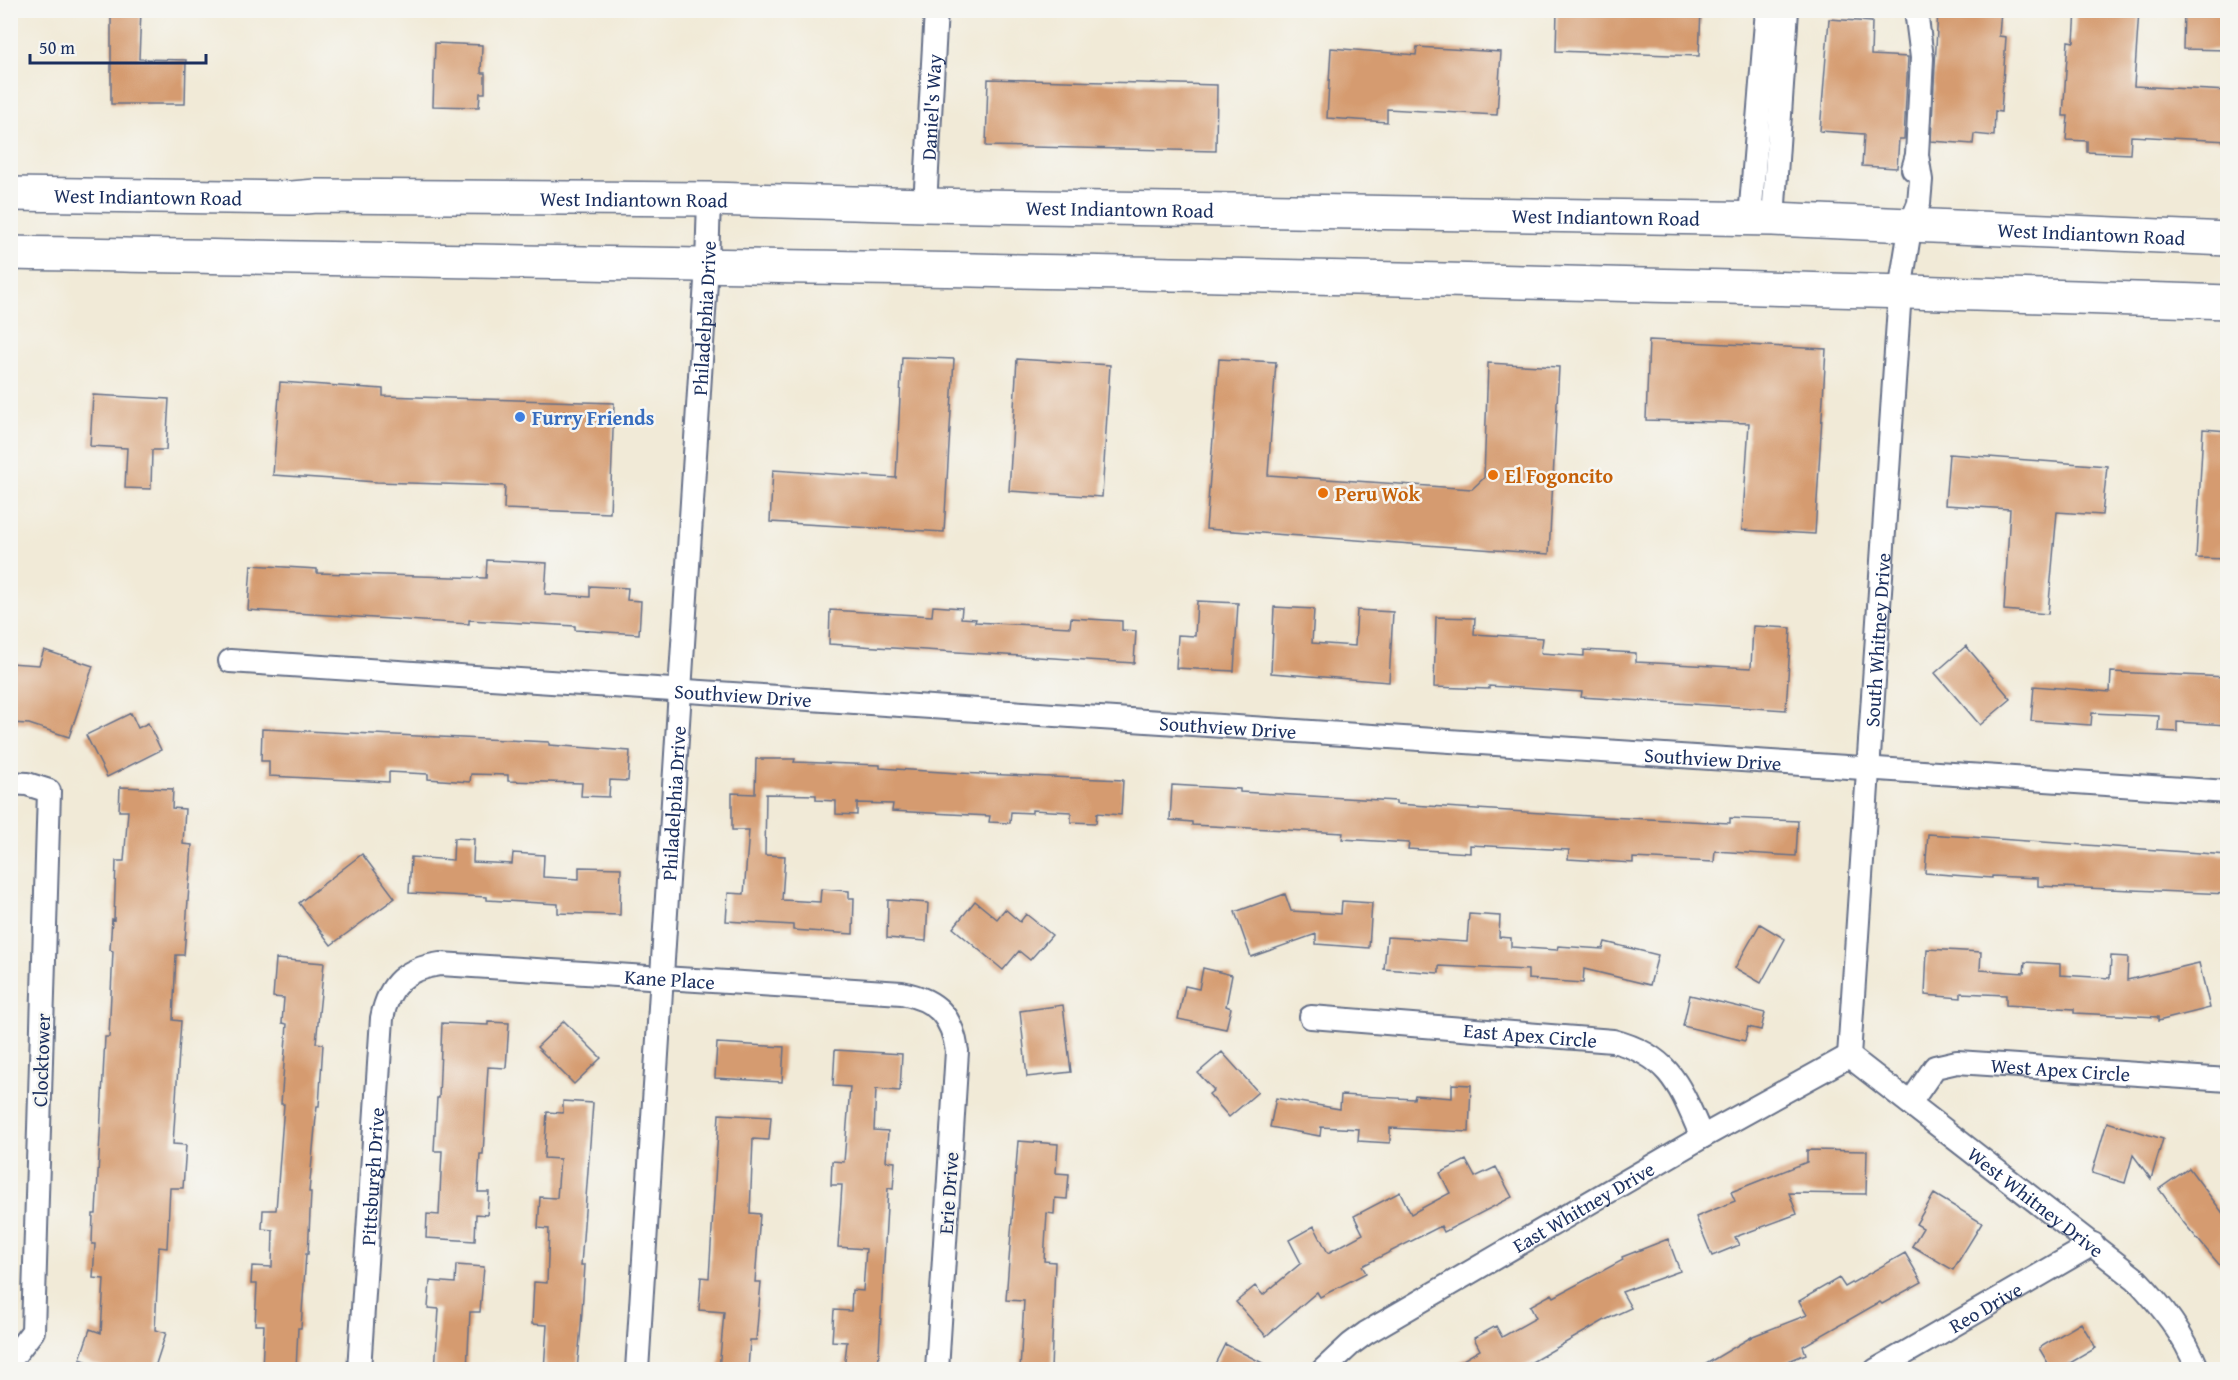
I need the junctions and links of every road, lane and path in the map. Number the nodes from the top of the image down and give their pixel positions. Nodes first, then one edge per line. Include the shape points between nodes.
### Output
1 (936, 10) edge
2 (1767, 10) edge
3 (1787, 10) edge
4 (1916, 10) edge
5 (10, 194) edge
6 (709, 199) junction
7 (925, 205) junction
8 (1761, 218) junction
9 (1911, 224) junction
10 (2228, 239) edge
11 (10, 253) edge
12 (707, 265) junction
13 (1900, 291) junction
14 (2228, 302) edge
15 (230, 661) dead end
16 (681, 690) junction
17 (1867, 768) junction
18 (10, 783) edge
19 (2228, 792) edge
20 (663, 978) junction
21 (394, 987) joint
22 (1311, 1017) dead end
23 (946, 1018) joint
24 (1849, 1056) junction
25 (2228, 1080) edge
26 (1910, 1103) junction
27 (1702, 1137) junction
28 (2093, 1244) junction
29 (10, 1361) edge
30 (359, 1370) edge
31 (637, 1370) edge
32 (937, 1370) edge
33 (1323, 1370) edge
34 (1876, 1370) edge
35 (2198, 1370) edge

1 - 7 street, Daniel's Way
2 - 8 street
3 - 8 street
4 - 9 street, South Whitney Drive via 1922,58 1917,155 1909,183
5 - 6 main road, West Indiantown Road
6 - 7 main road, West Indiantown Road
6 - 12 street, Philadelphia Drive
7 - 8 main road, West Indiantown Road
8 - 9 main road, West Indiantown Road
9 - 10 main road, West Indiantown Road
9 - 13 street, South Whitney Drive
11 - 12 main road
12 - 13 main road
12 - 16 street, Philadelphia Drive
13 - 14 main road
13 - 17 street, South Whitney Drive
15 - 16 street, Southview Drive
16 - 17 street, Southview Drive
16 - 20 street, Philadelphia Drive
17 - 19 street, Southview Drive
17 - 24 street, South Whitney Drive
18 - 29 street, Clocktower via 49,791 33,1331
20 - 21 street, Kane Place via 440,964 422,966 406,974
20 - 23 street, Kane Place via 902,993 934,1005
20 - 31 street, Philadelphia Drive
21 - 30 street, Pittsburgh Drive via 382,1018
22 - 27 street, East Apex Circle via 1613,1041 1630,1046 1660,1063 1672,1076
23 - 32 street, Erie Drive via 957,1051
24 - 26 street, West Whitney Drive
24 - 27 street, East Whitney Drive
25 - 26 street, West Apex Circle via 1957,1062 1935,1067
26 - 28 street, West Whitney Drive
27 - 33 street, East Whitney Drive via 1366,1333
28 - 34 street, Reo Drive
28 - 35 street, West Whitney Drive via 2162,1305

